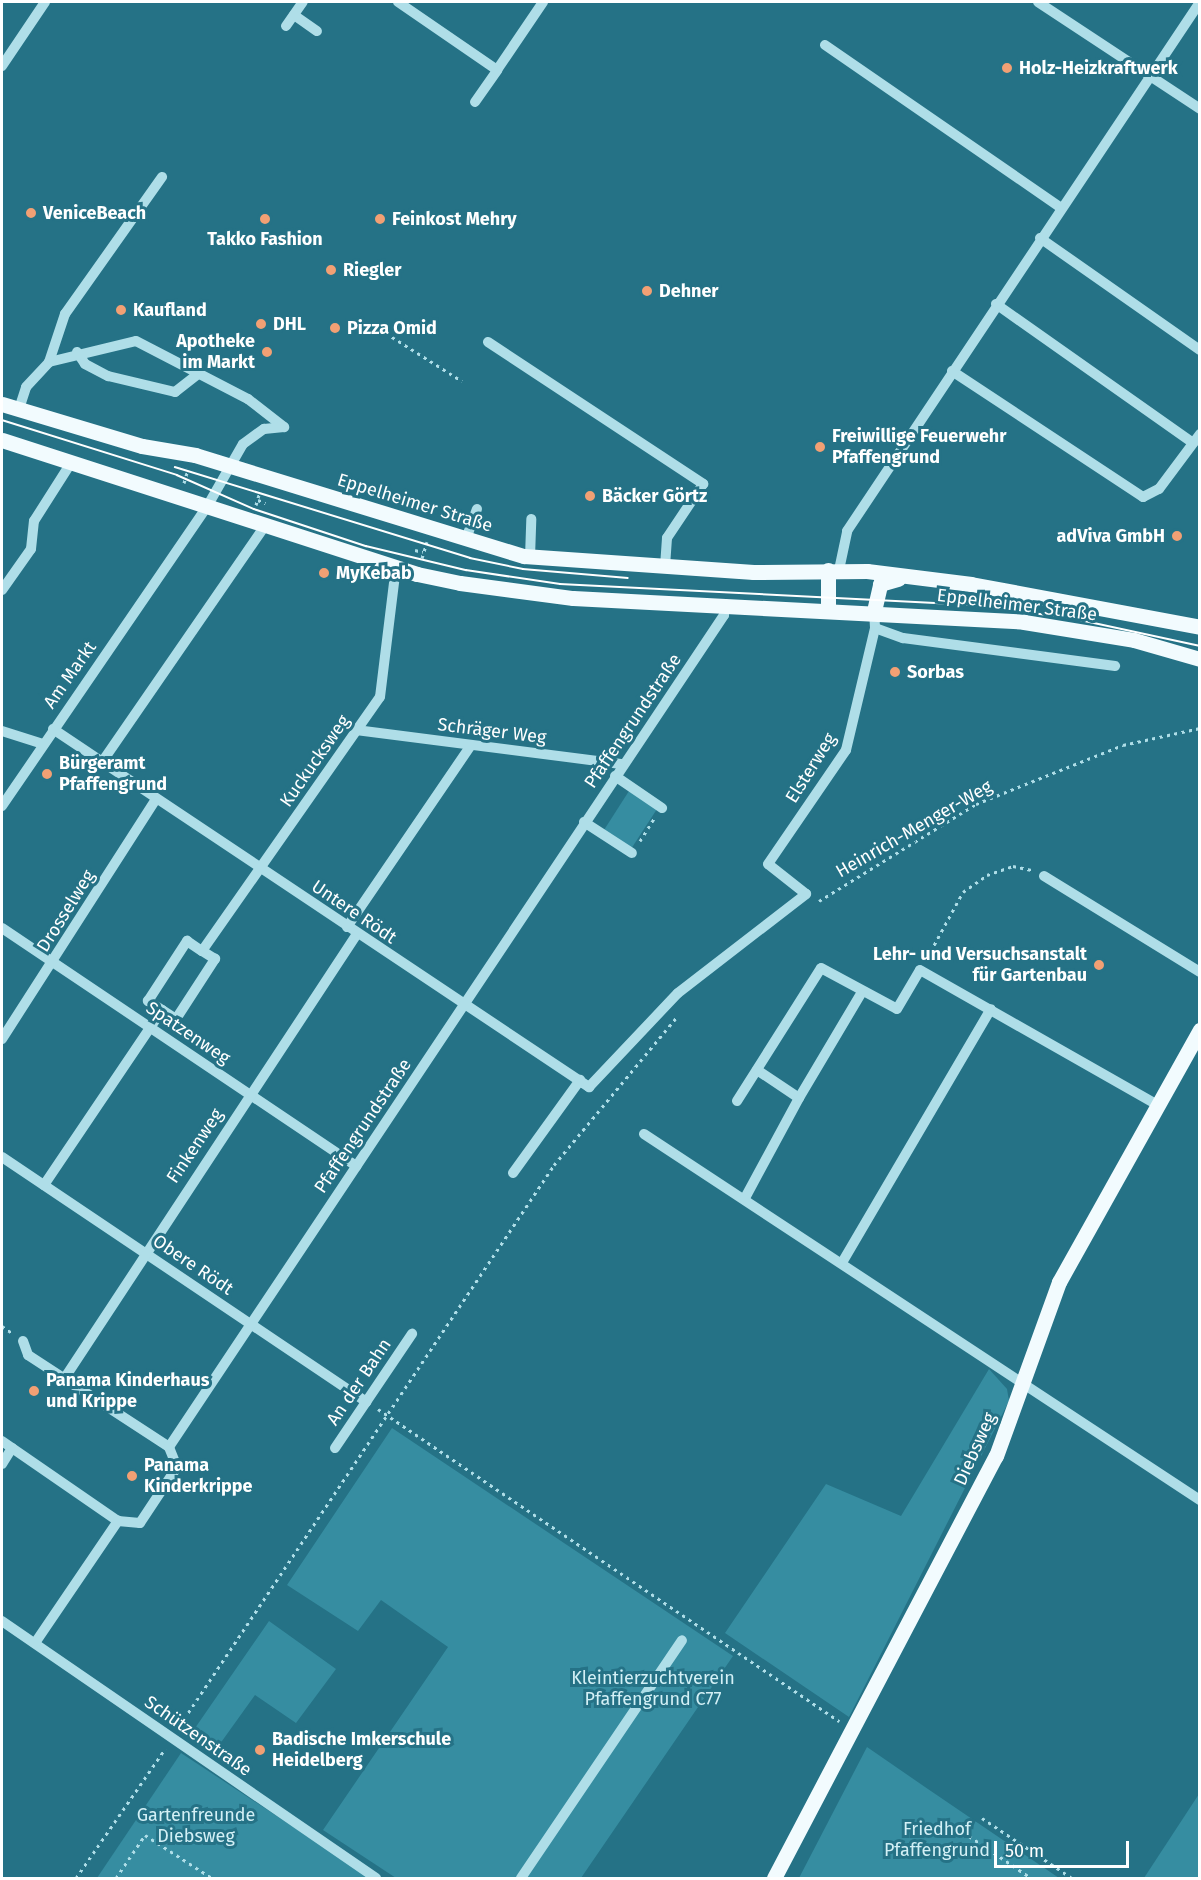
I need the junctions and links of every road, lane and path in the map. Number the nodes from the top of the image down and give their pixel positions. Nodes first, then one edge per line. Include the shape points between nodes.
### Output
1 (45, 2) edge
2 (303, 2) edge
3 (398, 2) edge
4 (543, 2) edge
5 (1038, 2) edge
6 (1200, 2) edge
7 (294, 15) junction
8 (286, 26) dead end
9 (317, 31) dead end
10 (825, 45) dead end
11 (2, 66) edge
12 (497, 70) junction
13 (1149, 76) junction
14 (476, 102) dead end
15 (1200, 109) edge
16 (162, 177) dead end
17 (1060, 207) junction
18 (1040, 238) junction
19 (996, 304) junction
20 (372, 325) dead end
21 (488, 342) dead end
22 (1200, 350) edge
23 (77, 352) junction
24 (49, 362) junction
25 (952, 371) junction
26 (197, 375) junction
27 (462, 381) dead end
28 (2, 404) edge
29 (19, 409) junction
30 (1196, 439) edge
31 (2, 440) edge
32 (193, 455) junction
33 (71, 463) junction
34 (230, 465) junction
35 (265, 477) junction
36 (179, 496) junction
37 (258, 500) junction
38 (265, 503) dead end
39 (208, 506) junction
40 (477, 509) dead end
41 (251, 519) junction
42 (531, 519) dead end
43 (266, 524) junction
44 (430, 528) junction
45 (466, 540) junction
46 (416, 550) dead end
47 (423, 552) junction
48 (530, 557) junction
49 (396, 567) junction
50 (665, 567) junction
51 (834, 570) junction
52 (417, 574) junction
53 (913, 578) junction
54 (2, 590) edge
55 (725, 604) junction
56 (828, 608) junction
57 (874, 611) junction
58 (1200, 627) edge
59 (875, 628) junction
60 (1199, 658) edge
61 (1115, 666) dead end
62 (1200, 728) edge
63 (53, 729) junction
64 (356, 730) junction
65 (2, 731) edge
66 (43, 744) junction
67 (471, 745) junction
68 (102, 762) junction
69 (623, 764) junction
70 (615, 776) junction
71 (156, 799) junction
72 (2, 806) edge
73 (662, 808) joint
74 (584, 822) junction
75 (632, 853) joint
76 (260, 869) junction
77 (1044, 876) joint
78 (816, 903) dead end
79 (347, 927) junction
80 (2, 928) edge
81 (357, 934) junction
82 (202, 951) junction
83 (53, 964) junction
84 (920, 970) junction
85 (1200, 972) edge
86 (862, 992) junction
87 (463, 1005) junction
88 (992, 1009) junction
89 (162, 1010) junction
90 (682, 1012) dead end
91 (151, 1028) junction
92 (1200, 1030) edge
93 (2, 1039) edge
94 (757, 1070) junction
95 (584, 1084) junction
96 (249, 1094) junction
97 (799, 1098) junction
98 (737, 1101) dead end
99 (1156, 1104) junction
100 (644, 1134) dead end
101 (2, 1157) edge
102 (356, 1166) junction
103 (513, 1173) dead end
104 (44, 1185) junction
105 (745, 1198) junction
106 (143, 1252) junction
107 (843, 1260) junction
108 (250, 1324) junction
109 (412, 1334) dead end
110 (23, 1341) dead end
111 (64, 1379) junction
112 (1022, 1383) junction
113 (366, 1402) junction
114 (384, 1413) junction
115 (2, 1441) edge
116 (169, 1447) junction
117 (12, 1448) junction
118 (335, 1448) dead end
119 (2, 1464) edge
120 (1200, 1500) edge
121 (118, 1521) junction
122 (4, 1628) edge
123 (682, 1640) dead end
124 (35, 1643) junction
125 (853, 1731) junction
126 (171, 1739) junction
127 (982, 1818) dead end
128 (969, 1836) dead end
129 (76, 1878) edge
130 (116, 1878) edge
131 (212, 1878) edge
132 (376, 1878) edge
133 (520, 1878) edge
134 (774, 1878) edge
135 (1031, 1878) edge
136 (1072, 1878) edge

1 - 11 street
2 - 7 street
3 - 12 street
4 - 12 street
5 - 13 street
6 - 13 street
7 - 8 street
7 - 9 street
10 - 17 street
12 - 14 street
13 - 15 street
13 - 17 street
16 - 24 street via 65,314
17 - 18 street
18 - 19 street
18 - 22 street
19 - 25 street
19 - 30 street
20 - 27 path
21 - 50 street via 703,484 667,538
23 - 24 street
23 - 26 street via 136,341
23 - 26 street via 85,364 108,376 176,392
24 - 29 street via 26,387
25 - 30 street via 1143,496 1159,489
25 - 51 street via 847,531
26 - 34 street, Am Markt via 219,384 284,427 249,437
28 - 29 main road, Eppelheimer Straße
29 - 32 main road, Eppelheimer Straße
31 - 33 main road, Eppelheimer Straße
32 - 34 main road, Eppelheimer Straße
32 - 36 path
33 - 36 main road, Eppelheimer Straße
33 - 54 street via 34,521 32,549
34 - 35 main road, Eppelheimer Straße
34 - 39 street, Am Markt
35 - 37 path
35 - 44 main road, Eppelheimer Straße
36 - 39 main road, Eppelheimer Straße
37 - 38 path
37 - 41 path
39 - 41 main road, Eppelheimer Straße
39 - 63 street, Am Markt
40 - 45 street
41 - 43 main road, Eppelheimer Straße
42 - 48 street
43 - 49 main road, Eppelheimer Straße
43 - 68 street
44 - 45 main road, Eppelheimer Straße
44 - 47 path
45 - 48 main road, Eppelheimer Straße
46 - 47 path
47 - 52 path
48 - 50 main road, Eppelheimer Straße
49 - 52 main road, Eppelheimer Straße
49 - 64 street, Kuckucksweg via 380,697
50 - 51 main road, Eppelheimer Straße
51 - 53 main road, Eppelheimer Straße
51 - 56 main road
52 - 55 main road, Eppelheimer Straße via 573,598
53 - 57 main road via 880,584
53 - 58 main road, Eppelheimer Straße
55 - 56 main road, Eppelheimer Straße
55 - 69 street, Pfaffengrundstraße via 724,615
56 - 57 main road, Eppelheimer Straße
57 - 59 street, Elsterweg
57 - 60 main road, Eppelheimer Straße via 1082,630
59 - 61 street via 903,638
59 - 95 street, Elsterweg via 846,750 768,864 806,894 678,993
62 - 78 path, Heinrich-Menger-Weg via 1123,745 976,804
63 - 66 street
63 - 68 street, Am Markt
64 - 67 street, Schräger Weg
64 - 76 street, Kuckucksweg
65 - 66 street
66 - 72 street
67 - 69 street, Schräger Weg
67 - 79 street
68 - 71 street, Untere Rödt
69 - 70 street, Pfaffengrundstraße
70 - 73 street
70 - 74 street, Pfaffengrundstraße
71 - 76 street, Untere Rödt
71 - 83 street, Drosselweg
73 - 75 path
74 - 75 street
74 - 87 street, Pfaffengrundstraße
76 - 79 street, Untere Rödt
76 - 82 street, Kuckucksweg
77 - 84 path via 1013,866 987,874 963,892
77 - 85 street
79 - 81 street, Untere Rödt
80 - 83 street, Spatzenweg
81 - 87 street, Untere Rödt
81 - 96 street, Finkenweg
82 - 89 street via 215,959 176,1019
82 - 89 street via 187,941 148,1001
83 - 91 street, Spatzenweg
83 - 93 street, Drosselweg
84 - 86 street via 897,1009
84 - 88 street
86 - 94 street via 820,968
86 - 97 street
87 - 95 street, Untere Rödt
87 - 102 street, Pfaffengrundstraße
88 - 99 street
88 - 107 street
89 - 91 street
90 - 114 path via 554,1165
91 - 96 street, Spatzenweg
91 - 104 street
92 - 99 main road, Diebsweg
94 - 97 street
94 - 98 street
95 - 103 street
96 - 102 street, Spatzenweg
96 - 106 street, Finkenweg
97 - 105 street
99 - 112 main road, Diebsweg via 1059,1282
100 - 105 street
101 - 104 street, Obere Rödt
102 - 108 street, Pfaffengrundstraße
104 - 106 street, Obere Rödt
105 - 107 street
106 - 108 street, Obere Rödt
106 - 111 street, Finkenweg
107 - 112 street
108 - 113 street, Obere Rödt
108 - 116 street, Pfaffengrundstraße
109 - 113 street, An der Bahn
110 - 111 street via 28,1355
111 - 116 street
112 - 120 street
112 - 125 main road, Diebsweg via 996,1456
113 - 118 street, An der Bahn
114 - 125 path
114 - 126 path
115 - 117 street
116 - 121 street via 177,1467 140,1523
117 - 119 street
117 - 121 street
121 - 124 street
122 - 124 street, Schützenstraße
123 - 133 street
124 - 126 street, Schützenstraße
125 - 134 main road, Diebsweg
126 - 129 path
126 - 132 street, Schützenstraße
127 - 136 path
128 - 135 path
130 - 131 path via 145,1835

